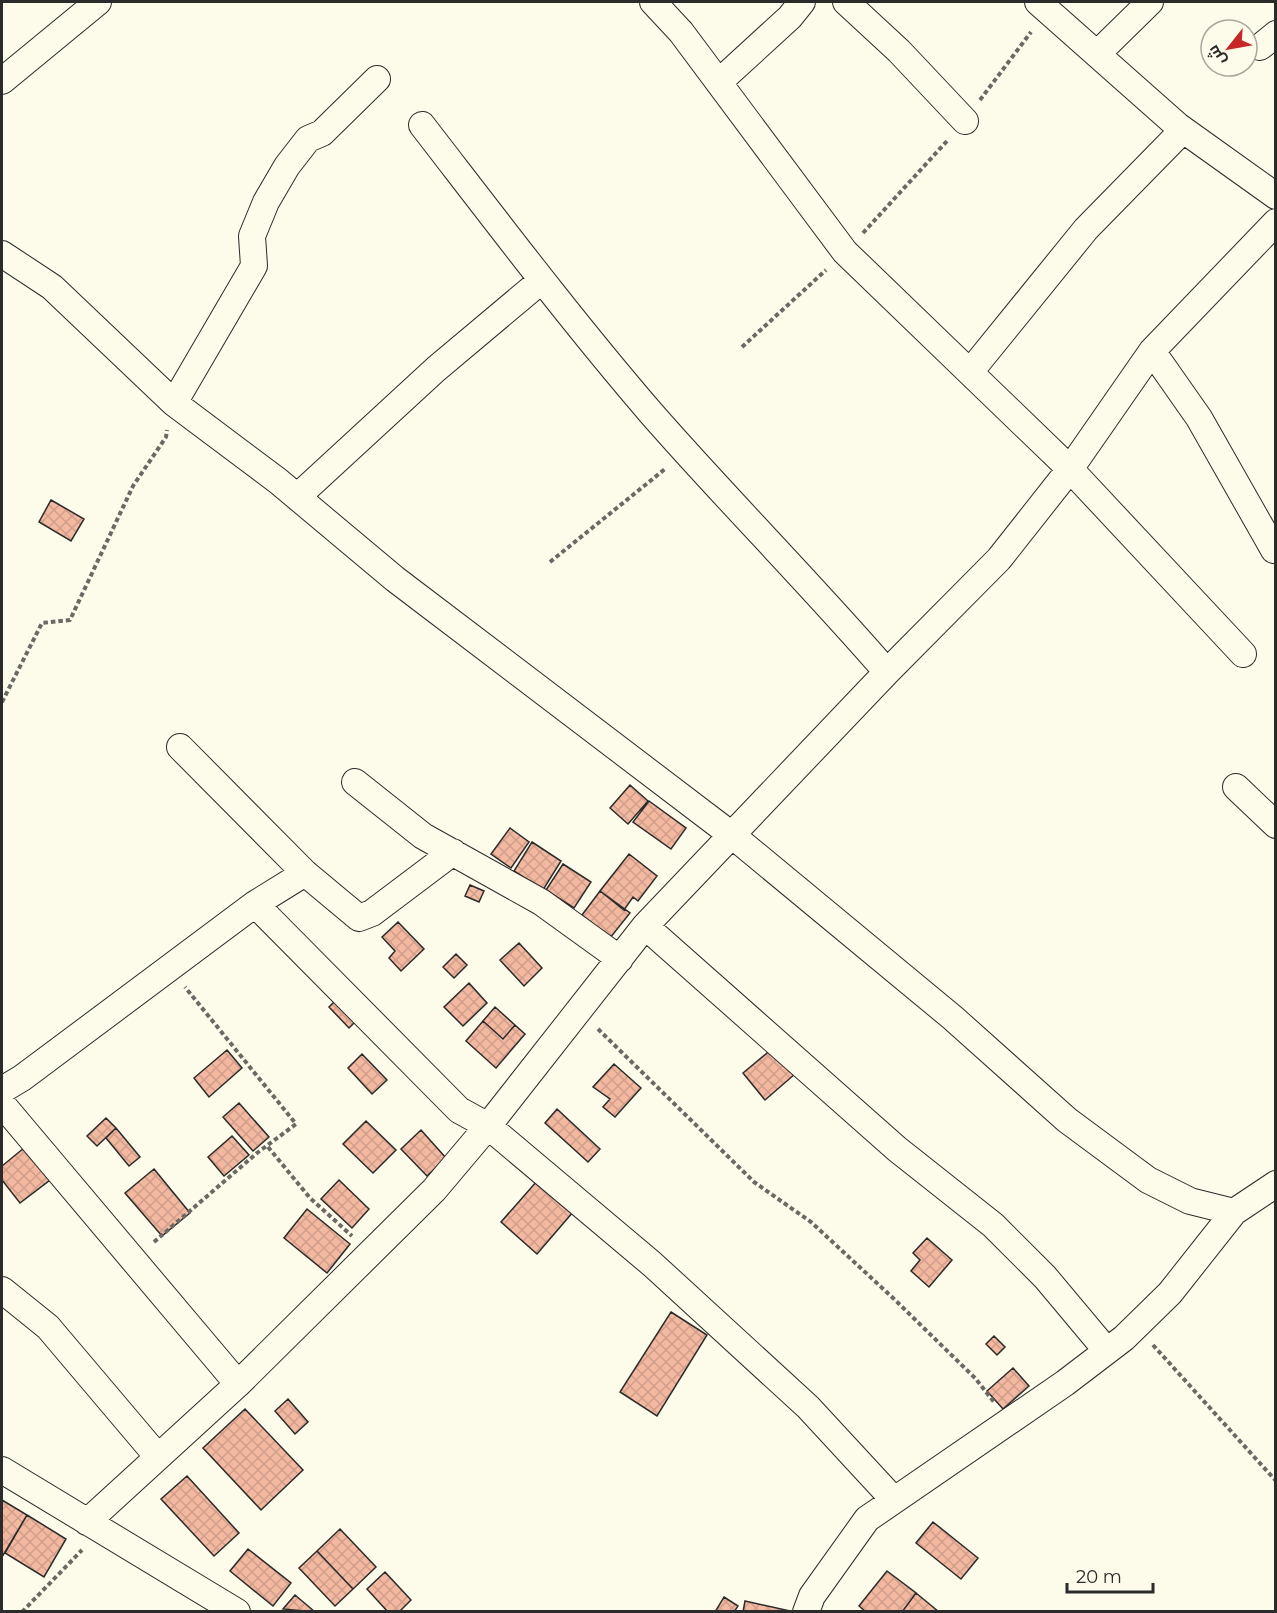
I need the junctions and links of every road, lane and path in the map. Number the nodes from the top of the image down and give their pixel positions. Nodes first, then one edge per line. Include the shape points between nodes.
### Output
1 (98, 2) edge
2 (653, 2) edge
3 (802, 2) edge
4 (846, 2) edge
5 (1150, 2) edge
6 (1043, 5) edge
7 (1098, 53) junction
8 (376, 79) dead end
9 (2, 81) edge
10 (719, 82) junction
11 (965, 121) junction
12 (422, 125) dead end
13 (1183, 130) junction
14 (1275, 196) edge
15 (1275, 222) edge
16 (845, 252) junction
17 (2, 254) edge
18 (542, 280) junction
19 (742, 346) dead end
20 (1152, 351) junction
21 (970, 372) junction
22 (174, 403) junction
23 (687, 452) junction
24 (1070, 469) junction
25 (297, 497) junction
26 (1274, 550) edge
27 (550, 562) dead end
28 (1243, 654) dead end
29 (887, 672) junction
30 (2, 702) edge
31 (180, 747) dead end
32 (355, 782) dead end
33 (1236, 787) dead end
34 (1275, 825) edge
35 (733, 836) junction
36 (453, 852) junction
37 (305, 873) junction
38 (255, 904) junction
39 (645, 926) junction
40 (620, 959) junction
41 (169, 968) junction
42 (579, 1009) junction
43 (2, 1090) edge
44 (2, 1104) edge
45 (488, 1126) junction
46 (268, 1147) junction
47 (1275, 1184) edge
48 (1234, 1212) junction
49 (371, 1254) junction
50 (131, 1258) junction
51 (2, 1290) edge
52 (1138, 1325) junction
53 (1107, 1351) junction
54 (238, 1384) junction
55 (1009, 1421) junction
56 (158, 1457) junction
57 (2, 1470) edge
58 (1275, 1480) edge
59 (894, 1500) junction
60 (94, 1526) junction
61 (22, 1611) edge
62 (237, 1611) edge
63 (806, 1611) edge

1 - 9 street
2 - 10 street
3 - 10 street
4 - 11 street
5 - 7 street
6 - 7 street
6 - 11 path
7 - 13 street
8 - 22 street via 322,133 308,139 287,166 252,236 254,266
10 - 16 street
11 - 16 path
12 - 18 street
13 - 14 street
13 - 21 street via 1086,229
15 - 20 street
16 - 19 path
16 - 21 street
17 - 22 street via 52,287
18 - 23 street
18 - 25 street via 436,369
20 - 24 street
20 - 26 street via 1199,418
21 - 24 street
22 - 25 street
22 - 30 path via 166,437 133,486 70,620 42,623
23 - 27 path
23 - 29 street via 813,586
24 - 28 street
24 - 29 street via 999,559
25 - 35 street via 395,579
29 - 35 street
31 - 37 street
32 - 36 street via 401,821
33 - 34 street
35 - 39 street
35 - 48 street via 953,1018 1076,1127 1148,1180 1190,1201
36 - 37 street via 372,913 359,918
36 - 40 street via 541,902
37 - 38 street
38 - 41 street
38 - 45 street via 459,1110
39 - 40 street
39 - 53 street via 897,1149 993,1225 1045,1277
40 - 42 street
41 - 43 street
41 - 46 path via 296,1124
42 - 45 street
42 - 55 path via 754,1182 810,1222 893,1298 975,1378
44 - 50 street
45 - 49 street via 434,1190
45 - 59 street via 652,1264 765,1367 808,1407
46 - 49 path via 310,1198
46 - 50 path
47 - 48 street
48 - 52 street via 1195,1264
49 - 54 street
50 - 54 street
51 - 56 street via 48,1327
52 - 53 street
52 - 58 path via 1166,1363
53 - 55 street
54 - 56 street
55 - 59 street
56 - 60 street
57 - 60 street
59 - 63 street via 867,1519 812,1596
60 - 61 path
60 - 62 street

